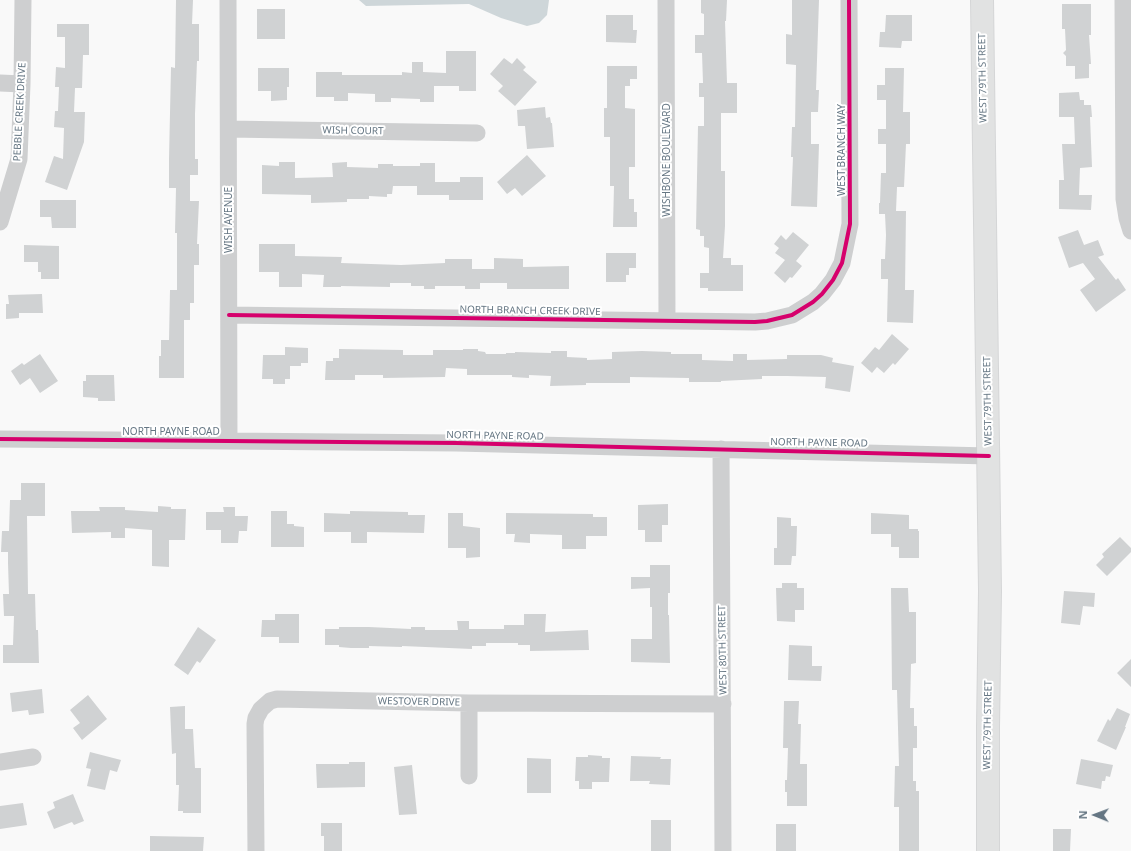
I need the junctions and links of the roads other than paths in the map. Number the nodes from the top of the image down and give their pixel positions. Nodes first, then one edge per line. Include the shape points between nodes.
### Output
1 (23, 0) edge
2 (228, 0) edge
3 (666, 0) edge
4 (849, 0) edge
5 (982, 0) edge
6 (1123, 0) edge
7 (0, 83) edge
8 (22, 84) junction
9 (229, 129) junction
10 (477, 133) dead end
11 (0, 222) edge
12 (1131, 231) edge
13 (822, 294) joint
14 (229, 315) junction
15 (667, 321) junction
16 (0, 439) edge
17 (229, 440) junction
18 (721, 449) junction
19 (989, 456) junction
20 (469, 703) junction
21 (723, 704) junction
22 (33, 757) dead end
23 (0, 762) edge
24 (469, 776) dead end
25 (256, 851) edge
26 (723, 851) edge
27 (988, 851) edge

1 - 8 street, PEBBLE CREEK DRIVE
2 - 9 street, WISH AVENUE
3 - 15 street, WISHBONE BOULEVARD
4 - 13 street, WEST BRANCH WAY via 850,224 842,263
5 - 19 main road, WEST 79TH STREET
6 - 12 street via 1124,199
7 - 8 street
8 - 11 street, PEBBLE CREEK DRIVE via 20,159
9 - 10 street, WISH COURT
9 - 14 street, WISH AVENUE
13 - 15 street, NORTH BRANCH CREEK DRIVE via 792,315 767,321
14 - 15 street, NORTH BRANCH CREEK DRIVE
14 - 17 street, WISH AVENUE
16 - 17 street, NORTH PAYNE ROAD
17 - 18 street, NORTH PAYNE ROAD
18 - 19 street, NORTH PAYNE ROAD
18 - 21 street, WEST 80TH STREET
19 - 27 main road, WEST 79TH STREET
20 - 21 street, WESTOVER DRIVE
20 - 24 street
20 - 25 street, WESTOVER DRIVE via 285,698 265,705 255,724
21 - 26 street, WEST 80TH STREET
22 - 23 street

